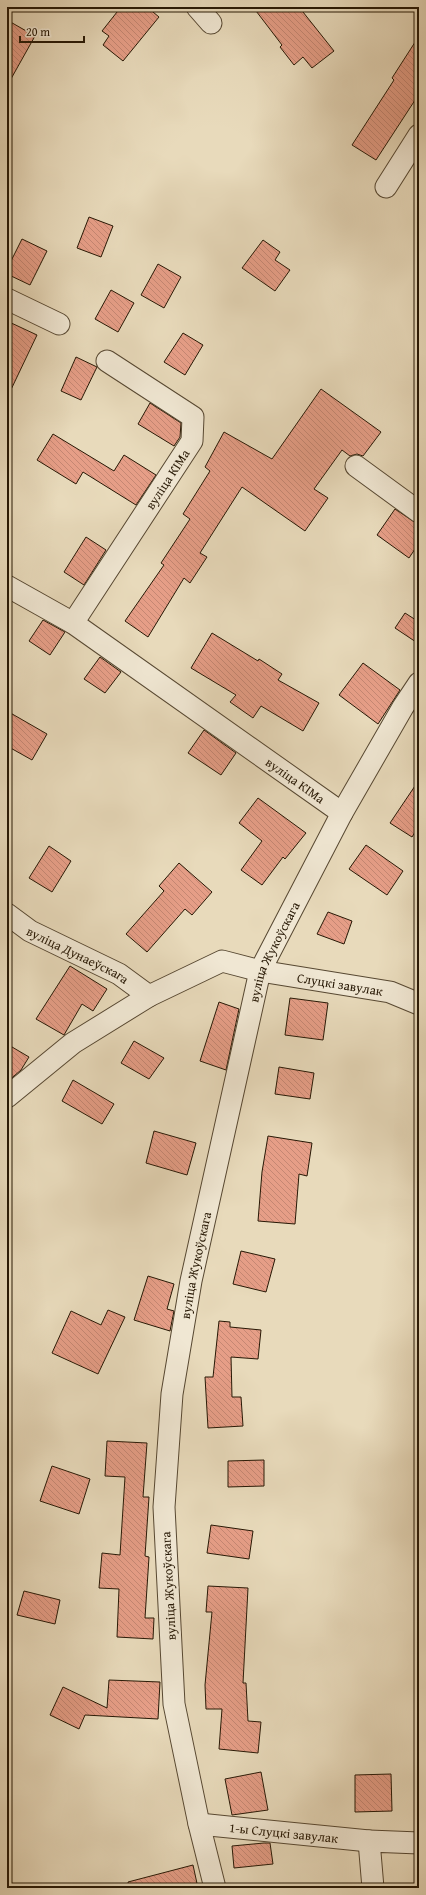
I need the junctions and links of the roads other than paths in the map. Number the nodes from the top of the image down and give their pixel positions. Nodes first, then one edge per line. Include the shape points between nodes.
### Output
1 (197, 7) edge
2 (211, 23) dead end
3 (419, 135) edge
4 (386, 187) dead end
5 (7, 299) edge
6 (59, 324) dead end
7 (107, 361) dead end
8 (356, 466) dead end
9 (419, 512) edge
10 (7, 586) edge
11 (73, 623) junction
12 (419, 683) edge
13 (342, 812) junction
14 (7, 914) edge
15 (260, 971) junction
16 (150, 996) junction
17 (419, 1004) edge
18 (7, 1098) edge
19 (199, 1824) junction
20 (369, 1841) junction
21 (419, 1843) edge
22 (215, 1888) edge
23 (373, 1888) edge

1 - 2 street
3 - 4 street
5 - 6 street
7 - 11 street, вуліца КІМа via 193,417 192,441
8 - 9 street
10 - 11 street, вуліца КІМа
11 - 13 street, вуліца КІМа
12 - 13 street, вуліца Жукоўскага
13 - 15 street, вуліца Жукоўскага
14 - 16 street, вуліца Дунаеўскага via 30,931 119,974
15 - 16 street, Слуцкі завулак via 222,961
15 - 17 street, Слуцкі завулак via 390,992
15 - 19 street, вуліца Жукоўскага via 190,1281 172,1394 164,1508 174,1704
16 - 18 street, Слуцкі завулак via 73,1043
19 - 20 street, 1-ы Слуцкі завулак
19 - 22 street, вуліца Жукоўскага
20 - 21 street
20 - 23 street

